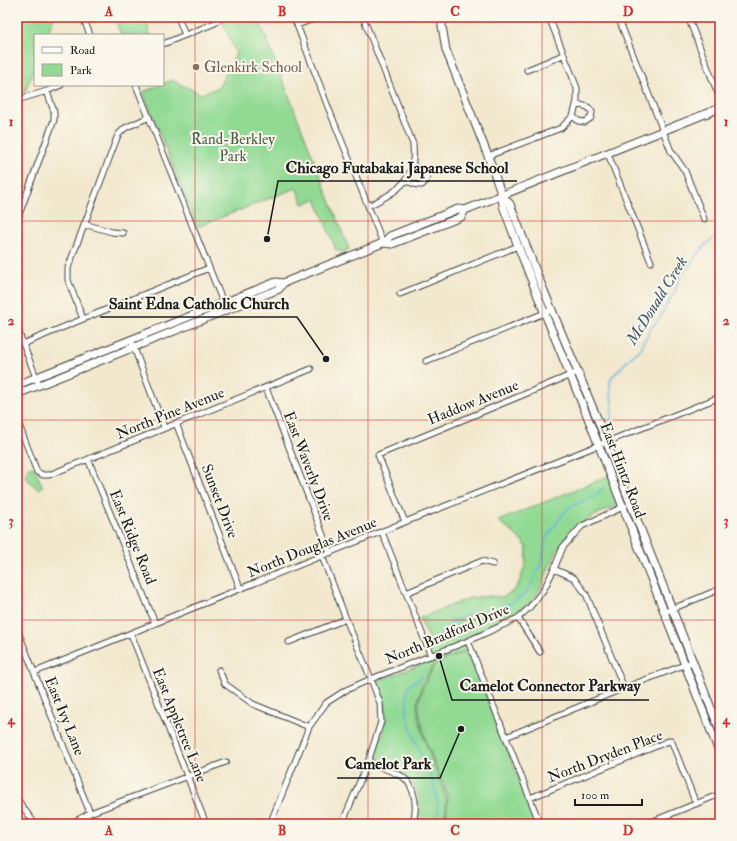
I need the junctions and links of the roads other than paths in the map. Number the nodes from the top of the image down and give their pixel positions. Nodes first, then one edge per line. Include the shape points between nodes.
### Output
1 (83, 17) edge
2 (178, 17) edge
3 (221, 17) edge
4 (294, 17) edge
5 (319, 17) edge
6 (363, 17) edge
7 (442, 17) edge
8 (550, 17) edge
9 (618, 17) edge
10 (688, 17) edge
11 (297, 25) junction
12 (90, 34) edge
13 (185, 35) junction
14 (164, 44) edge
15 (563, 55) junction
16 (527, 70) dead end
17 (59, 86) edge
18 (136, 86) edge
19 (47, 91) junction
20 (720, 99) edge
21 (17, 100) edge
22 (576, 104) junction
23 (720, 108) edge
24 (572, 116) junction
25 (149, 117) junction
26 (663, 131) junction
27 (608, 154) junction
28 (488, 156) junction
29 (412, 165) junction
30 (406, 181) junction
31 (502, 196) junction
32 (368, 206) junction
33 (704, 219) dead end
34 (17, 220) edge
35 (84, 224) junction
36 (123, 233) dead end
37 (383, 243) junction
38 (518, 246) junction
39 (651, 262) dead end
40 (209, 268) junction
41 (283, 283) junction
42 (400, 294) dead end
43 (223, 303) junction
44 (552, 310) junction
45 (226, 311) junction
46 (544, 314) junction
47 (83, 319) junction
48 (17, 328) edge
49 (131, 340) junction
50 (23, 344) junction
51 (134, 347) junction
52 (426, 361) dead end
53 (311, 369) dead end
54 (578, 372) junction
55 (570, 375) junction
56 (36, 378) junction
57 (17, 385) edge
58 (39, 385) junction
59 (266, 388) junction
60 (17, 394) edge
61 (720, 397) edge
62 (17, 420) edge
63 (176, 423) junction
64 (164, 428) junction
65 (603, 445) junction
66 (88, 459) junction
67 (626, 505) junction
68 (405, 522) junction
69 (382, 532) junction
70 (330, 553) junction
71 (322, 556) junction
72 (493, 564) dead end
73 (554, 569) junction
74 (240, 588) junction
75 (720, 589) edge
76 (406, 592) junction
77 (672, 609) junction
78 (664, 612) junction
79 (518, 618) junction
80 (346, 619) junction
81 (155, 623) junction
82 (17, 629) edge
83 (131, 634) junction
84 (468, 641) junction
85 (289, 642) dead end
86 (540, 652) dead end
87 (431, 656) junction
88 (692, 662) junction
89 (685, 665) junction
90 (219, 670) dead end
91 (35, 672) junction
92 (371, 679) junction
93 (624, 688) junction
94 (718, 721) edge
95 (709, 725) junction
96 (309, 727) junction
97 (720, 731) edge
98 (506, 737) junction
99 (720, 754) edge
100 (226, 762) dead end
101 (368, 762) junction
102 (188, 776) junction
103 (720, 794) edge
104 (530, 798) junction
105 (17, 799) edge
106 (696, 804) junction
107 (90, 813) junction
108 (35, 824) edge
109 (70, 824) edge
110 (206, 824) edge
111 (270, 824) edge
112 (342, 824) edge
113 (412, 824) edge
114 (540, 824) edge
115 (646, 824) edge

1 - 12 street
2 - 13 street
3 - 13 street via 215,23
4 - 11 street
5 - 11 street
6 - 29 street via 413,144
7 - 28 main road, East Hintz Road via 446,50
8 - 15 street
9 - 26 street
10 - 20 street
11 - 32 street
13 - 14 street
15 - 16 street
15 - 22 street via 577,88
17 - 19 street
18 - 25 street
19 - 21 street
19 - 34 street via 54,120
22 - 24 street
22 - 24 street via 588,107 592,112 591,118 585,122 578,121
23 - 26 main road
24 - 28 street via 561,128
25 - 35 street via 118,134
25 - 40 street
26 - 27 main road
26 - 33 street via 671,150 685,171
27 - 31 main road
27 - 39 street
28 - 31 main road, East Hintz Road
29 - 30 street
29 - 30 street via 423,170 427,175 426,182 422,185
30 - 32 street via 388,197
31 - 37 main road via 465,210 458,209 390,236
31 - 38 main road, East Hintz Road via 503,206
31 - 44 main road, East Hintz Road via 510,204
32 - 37 street
35 - 36 street
35 - 47 street via 68,268 68,280
37 - 41 main road
38 - 42 street
38 - 46 main road, East Hintz Road
40 - 43 street
40 - 47 street
41 - 43 main road via 276,282
41 - 45 main road via 279,289
43 - 45 street
43 - 49 main road
44 - 46 street
44 - 54 main road, East Hintz Road
45 - 51 main road
46 - 52 street
46 - 55 main road, East Hintz Road
47 - 50 street
48 - 50 street
49 - 51 street
49 - 56 main road
50 - 56 street
51 - 58 main road
51 - 64 street
53 - 59 street, North Pine Avenue
54 - 55 street, Haddow Avenue
54 - 65 main road, East Hintz Road
55 - 65 main road, East Hintz Road
55 - 68 street, Haddow Avenue via 378,455
56 - 57 main road
56 - 58 street
58 - 60 main road
59 - 63 street, North Pine Avenue
59 - 70 street, East Waverly Drive
61 - 65 street, North Douglas Avenue
62 - 66 street, North Pine Avenue via 38,472 42,475 49,475
63 - 64 street, North Pine Avenue
63 - 74 street, Sunset Drive
64 - 66 street, North Pine Avenue
65 - 67 main road, East Hintz Road
65 - 68 street, North Douglas Avenue
66 - 81 street, East Ridge Road
67 - 73 street, North Bradford Drive via 582,526 563,547
67 - 77 main road, East Hintz Road
67 - 78 main road, East Hintz Road
68 - 69 street, North Douglas Avenue
69 - 70 street, North Douglas Avenue
69 - 76 street
70 - 71 street, North Douglas Avenue
71 - 74 street, North Douglas Avenue
71 - 80 street
72 - 76 street via 482,562
73 - 79 street, North Bradford Drive via 544,589
73 - 93 street via 574,578 586,594
74 - 81 street, North Douglas Avenue
75 - 77 street
76 - 87 street
77 - 78 street
77 - 88 main road, East Hintz Road
78 - 89 main road, East Hintz Road
79 - 84 street, North Bradford Drive
79 - 86 street
80 - 85 street
80 - 92 street
81 - 83 street, North Douglas Avenue
82 - 91 street, East Ivy Lane
83 - 91 street, North Douglas Avenue
83 - 102 street, East Appletree Lane
84 - 87 street, North Bradford Drive
84 - 98 street
87 - 92 street, North Bradford Drive
88 - 89 street
88 - 94 main road, East Hintz Road
89 - 93 street
89 - 95 main road, East Hintz Road
90 - 96 street via 225,684 253,704
91 - 107 street, East Ivy Lane
92 - 96 street, North Bradford Drive via 346,690 326,703
92 - 101 street via 380,702 381,722
93 - 98 street
94 - 95 street
94 - 97 main road, East Hintz Road
95 - 99 main road, East Hintz Road
96 - 111 street, North Bradford Drive
98 - 104 street
100 - 102 street
101 - 112 street
101 - 113 street via 403,778 413,791 416,806
102 - 107 street
102 - 110 street, East Appletree Lane
103 - 106 street
104 - 106 street, North Dryden Place via 671,740
104 - 114 street
105 - 108 street
106 - 115 street
107 - 109 street

